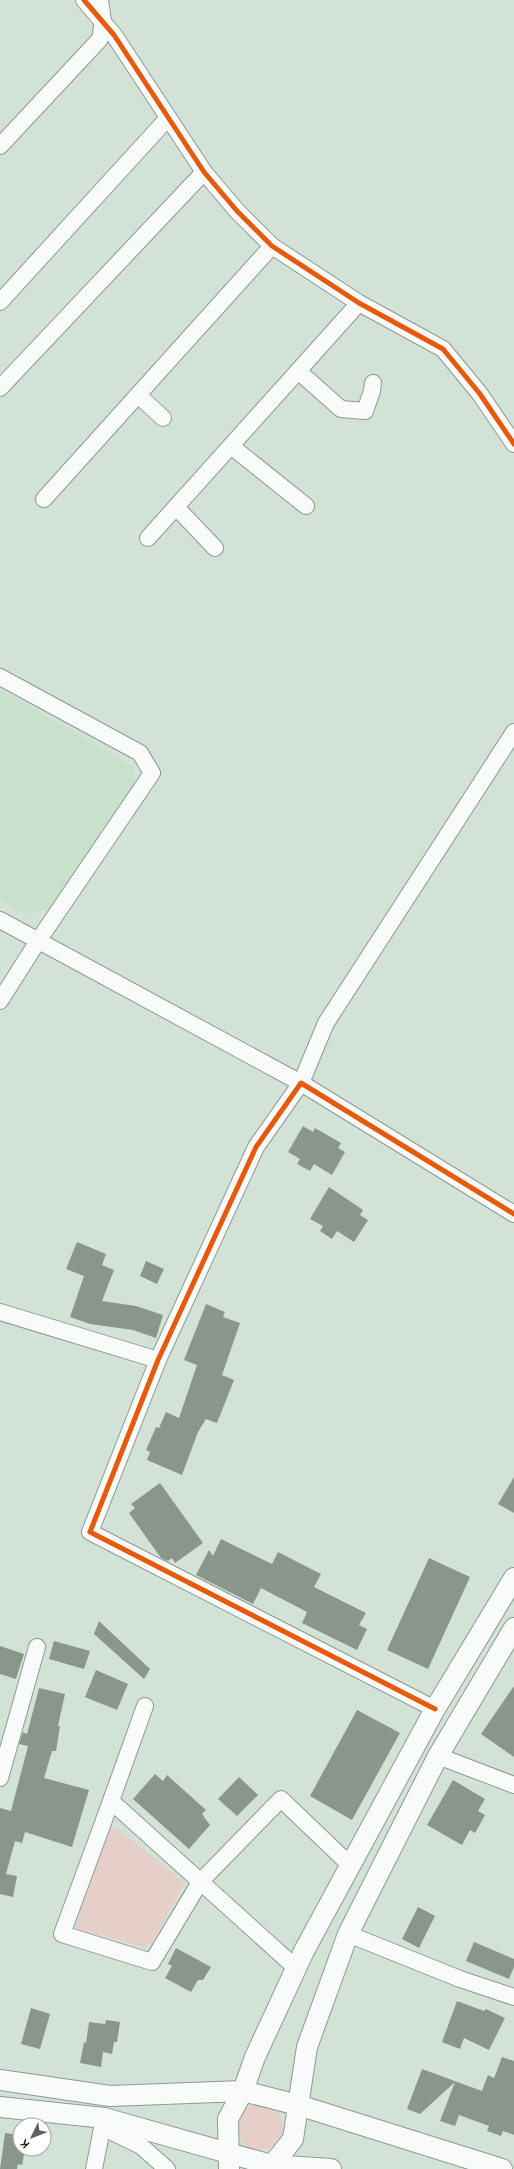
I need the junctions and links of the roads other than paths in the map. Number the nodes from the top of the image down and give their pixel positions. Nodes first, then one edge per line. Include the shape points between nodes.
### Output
1 (84, 0) edge
2 (100, 0) edge
3 (103, 21) junction
4 (168, 118) junction
5 (0, 146) edge
6 (204, 172) junction
7 (272, 246) junction
8 (0, 302) edge
9 (359, 303) junction
10 (298, 371) junction
11 (372, 383) dead end
12 (0, 388) edge
13 (138, 395) junction
14 (164, 418) dead end
15 (514, 444) edge
16 (231, 446) junction
17 (44, 499) dead end
18 (176, 506) junction
19 (306, 506) dead end
20 (148, 538) dead end
21 (215, 548) dead end
22 (0, 677) edge
23 (514, 732) edge
24 (0, 920) edge
25 (38, 941) junction
26 (0, 1001) edge
27 (301, 1083) junction
28 (514, 1214) edge
29 (0, 1312) edge
30 (158, 1360) junction
31 (514, 1578) edge
32 (514, 1628) edge
33 (37, 1647) dead end
34 (146, 1706) dead end
35 (435, 1709) junction
36 (438, 1756) junction
37 (0, 1778) edge
38 (514, 1785) edge
39 (111, 1801) junction
40 (350, 1866) junction
41 (200, 1882) junction
42 (348, 1934) junction
43 (296, 1968) junction
44 (514, 1997) edge
45 (0, 2080) edge
46 (243, 2091) junction
47 (298, 2105) junction
48 (0, 2107) edge
49 (103, 2122) junction
50 (230, 2161) edge
51 (270, 2167) edge
52 (94, 2169) edge
53 (167, 2169) edge
54 (331, 2169) edge
55 (502, 2169) edge

1 - 3 street
2 - 3 street
3 - 4 street
3 - 5 street via 100,39
4 - 6 street
4 - 8 street
6 - 7 street via 237,211
6 - 12 street
7 - 9 street
7 - 13 street
9 - 10 street
9 - 15 street via 443,349 480,394
10 - 11 street via 341,409 365,411
10 - 16 street
13 - 14 street
13 - 17 street
16 - 18 street
16 - 19 street
18 - 20 street
18 - 21 street
22 - 25 street via 140,753 152,773
23 - 27 street via 326,1024
24 - 25 street
25 - 26 street
25 - 27 street
27 - 28 street
27 - 30 street via 256,1147
29 - 30 street
30 - 35 street via 90,1532
31 - 35 main road
32 - 36 main road
33 - 37 street
34 - 39 street
35 - 40 main road
36 - 38 street
36 - 42 main road
39 - 41 street
39 - 41 street via 62,1934 152,1962
40 - 41 street via 281,1799
40 - 43 main road
41 - 43 street
42 - 44 street via 460,1979
42 - 47 main road via 307,2047
43 - 46 main road via 255,2057
45 - 46 main road via 110,2096
46 - 47 main road
46 - 50 main road via 228,2119
47 - 51 main road via 293,2139
47 - 55 main road
48 - 49 main road
49 - 50 main road
49 - 52 street
49 - 53 street via 141,2146
50 - 51 main road
51 - 54 main road

